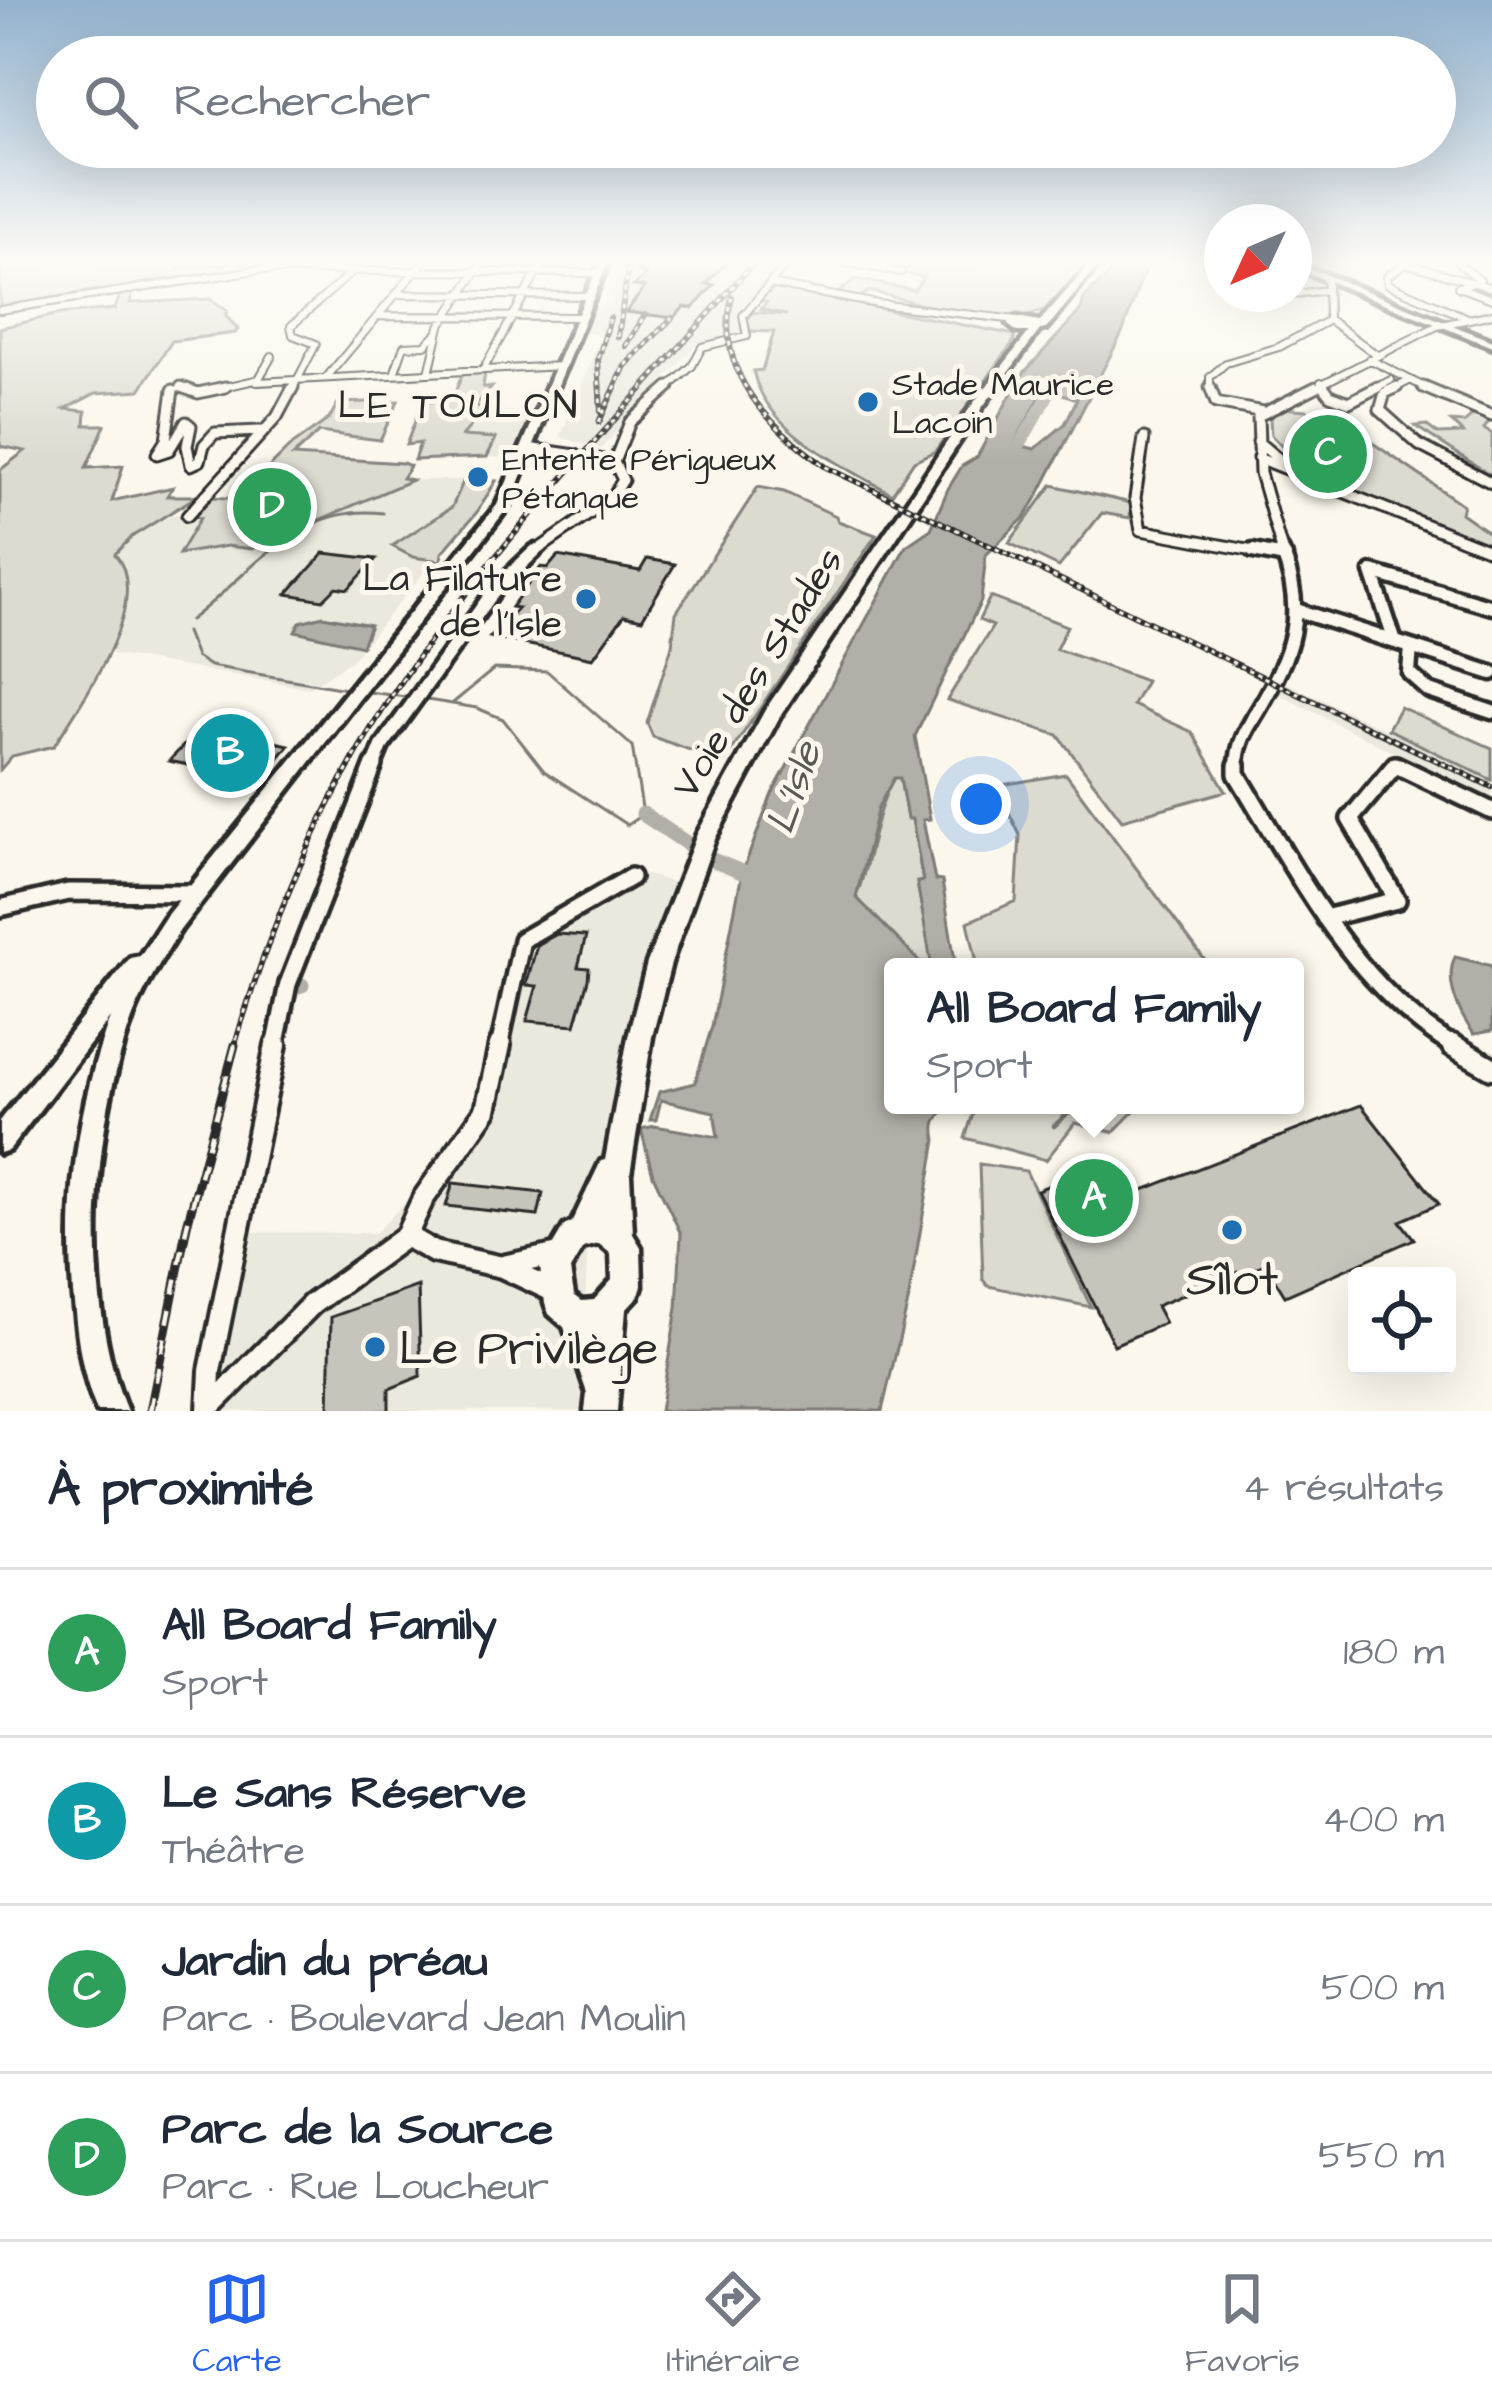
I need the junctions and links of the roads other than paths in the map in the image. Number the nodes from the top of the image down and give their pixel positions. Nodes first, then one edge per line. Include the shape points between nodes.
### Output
1 (290, 328) edge
2 (369, 328) edge
3 (442, 328) edge
4 (507, 328) edge
5 (578, 328) edge
6 (745, 328) edge
7 (1018, 328) edge
8 (1038, 328) edge
9 (1315, 328) edge
10 (1338, 328) edge
11 (1434, 328) edge
12 (1452, 328) edge
13 (440, 332) junction
14 (1492, 344) edge
15 (1021, 348) junction
16 (272, 356) dead end
17 (1373, 357) junction
18 (562, 366) junction
19 (483, 370) junction
20 (1387, 370) junction
21 (429, 373) junction
22 (394, 374) junction
23 (326, 378) junction
24 (299, 380) junction
25 (258, 381) junction
26 (1321, 382) junction
27 (1401, 382) junction
28 (1263, 412) junction
29 (1492, 416) edge
30 (260, 431) junction
31 (1144, 438) dead end
32 (1258, 442) junction
33 (528, 448) junction
34 (576, 455) dead end
35 (592, 458) dead end
36 (1258, 458) junction
37 (614, 462) junction
38 (1276, 464) junction
39 (1260, 473) junction
40 (1492, 483) edge
41 (187, 516) dead end
42 (1492, 550) edge
43 (1286, 557) junction
44 (1492, 607) edge
45 (1295, 610) junction
46 (1396, 642) junction
47 (1411, 647) junction
48 (1492, 673) edge
49 (1492, 712) edge
50 (1492, 811) edge
51 (631, 877) dead end
52 (195, 893) junction
53 (0, 908) edge
54 (1325, 918) junction
55 (152, 952) junction
56 (119, 1023) junction
57 (76, 1046) junction
58 (1492, 1068) edge
59 (0, 1141) edge
60 (620, 1144) junction
61 (583, 1230) junction
62 (406, 1236) junction
63 (620, 1238) junction
64 (559, 1254) junction
65 (502, 1267) junction
66 (555, 1292) junction
67 (611, 1308) junction
68 (578, 1317) junction
69 (601, 1404) edge
70 (210, 1410) edge
71 (112, 1411) edge

1 - 24 street via 284,333 316,344
2 - 23 street
3 - 13 street
4 - 19 street
5 - 18 main road
6 - 37 street via 747,336 702,347 630,422
7 - 15 main road
8 - 15 main road, Voie des Stades
9 - 28 street via 1209,374 1216,403
10 - 17 street
11 - 17 street
12 - 14 main road
13 - 21 street
13 - 22 street via 425,345 404,346
15 - 60 main road, Voie des Stades via 755,740 704,840 655,980
16 - 25 street
17 - 20 street
17 - 26 street
18 - 19 street
18 - 33 main road
19 - 21 street
20 - 27 street
20 - 27 street via 1376,374
21 - 22 street
22 - 23 street
23 - 24 street
24 - 25 street
24 - 30 street
25 - 30 street via 198,394 177,388 157,454 169,450 184,423 191,426 191,465 214,433
26 - 27 street via 1348,402
26 - 28 street
27 - 29 street
27 - 40 street via 1385,393 1380,410 1433,454
28 - 32 street
30 - 41 street
31 - 43 street via 1135,498 1141,530
32 - 36 street
32 - 38 street
33 - 34 street
33 - 52 main road via 503,506
35 - 37 street
36 - 38 street
36 - 39 street
37 - 70 street via 623,480 605,503 496,587 382,746 288,984 210,1371
38 - 39 street
38 - 42 street
39 - 43 street
43 - 45 street
44 - 46 street via 1372,572
45 - 46 street
45 - 54 street via 1286,666 1237,746 1238,774
46 - 47 street
47 - 48 street
47 - 49 street via 1409,674 1419,685
50 - 54 street via 1391,767 1350,819 1396,900
51 - 62 street via 522,940 487,1110 418,1200
52 - 53 street via 68,892
52 - 55 main road
54 - 58 street via 1404,1014
55 - 56 main road
55 - 57 main road
56 - 57 main road
56 - 71 main road via 96,1096 84,1204 92,1335
57 - 59 main road
60 - 61 main road, Voie des Stades
60 - 63 main road, Voie des Stades
61 - 63 main road via 603,1228
61 - 64 main road
62 - 65 street via 434,1252
62 - 70 street via 311,1304
63 - 67 main road via 630,1273
64 - 65 street
64 - 66 main road
65 - 66 street
66 - 68 main road
67 - 68 main road
67 - 69 main road
68 - 69 main road

